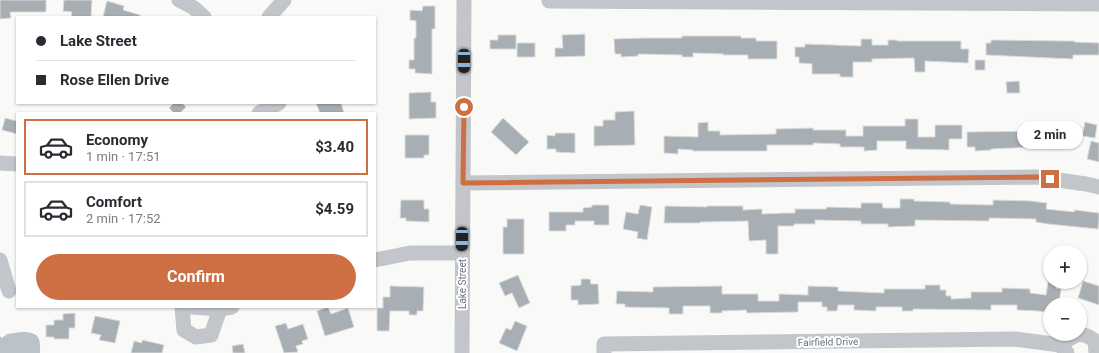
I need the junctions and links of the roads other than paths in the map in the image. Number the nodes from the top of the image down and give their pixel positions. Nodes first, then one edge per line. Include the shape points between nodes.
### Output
1 (179, 0) edge
2 (284, 0) edge
3 (464, 0) edge
4 (549, 1) dead end
5 (1099, 4) edge
6 (203, 16) edge
7 (269, 16) edge
8 (276, 104) edge
9 (261, 112) edge
10 (0, 163) edge
11 (16, 164) edge
12 (463, 183) junction
13 (1099, 187) edge
14 (462, 253) junction
15 (0, 260) edge
16 (376, 260) edge
17 (9, 292) edge
18 (182, 308) edge
19 (226, 308) edge
20 (888, 347) edge
21 (1064, 349) edge
22 (462, 353) edge
23 (604, 353) edge
24 (1096, 353) edge

1 - 6 street
2 - 7 street
3 - 12 street, Lake Street
4 - 5 street
8 - 9 street
10 - 11 street
12 - 13 street via 1037,177
12 - 14 street, Lake Street
14 - 16 street via 410,253
14 - 22 street, Lake Street
15 - 17 street
18 - 19 street via 184,330 196,337 211,335
20 - 21 street, Fairfield Drive via 1015,339
20 - 23 street, Fairfield Drive via 604,344
21 - 24 street, Fairfield Drive via 1072,337 1086,334 1095,341

